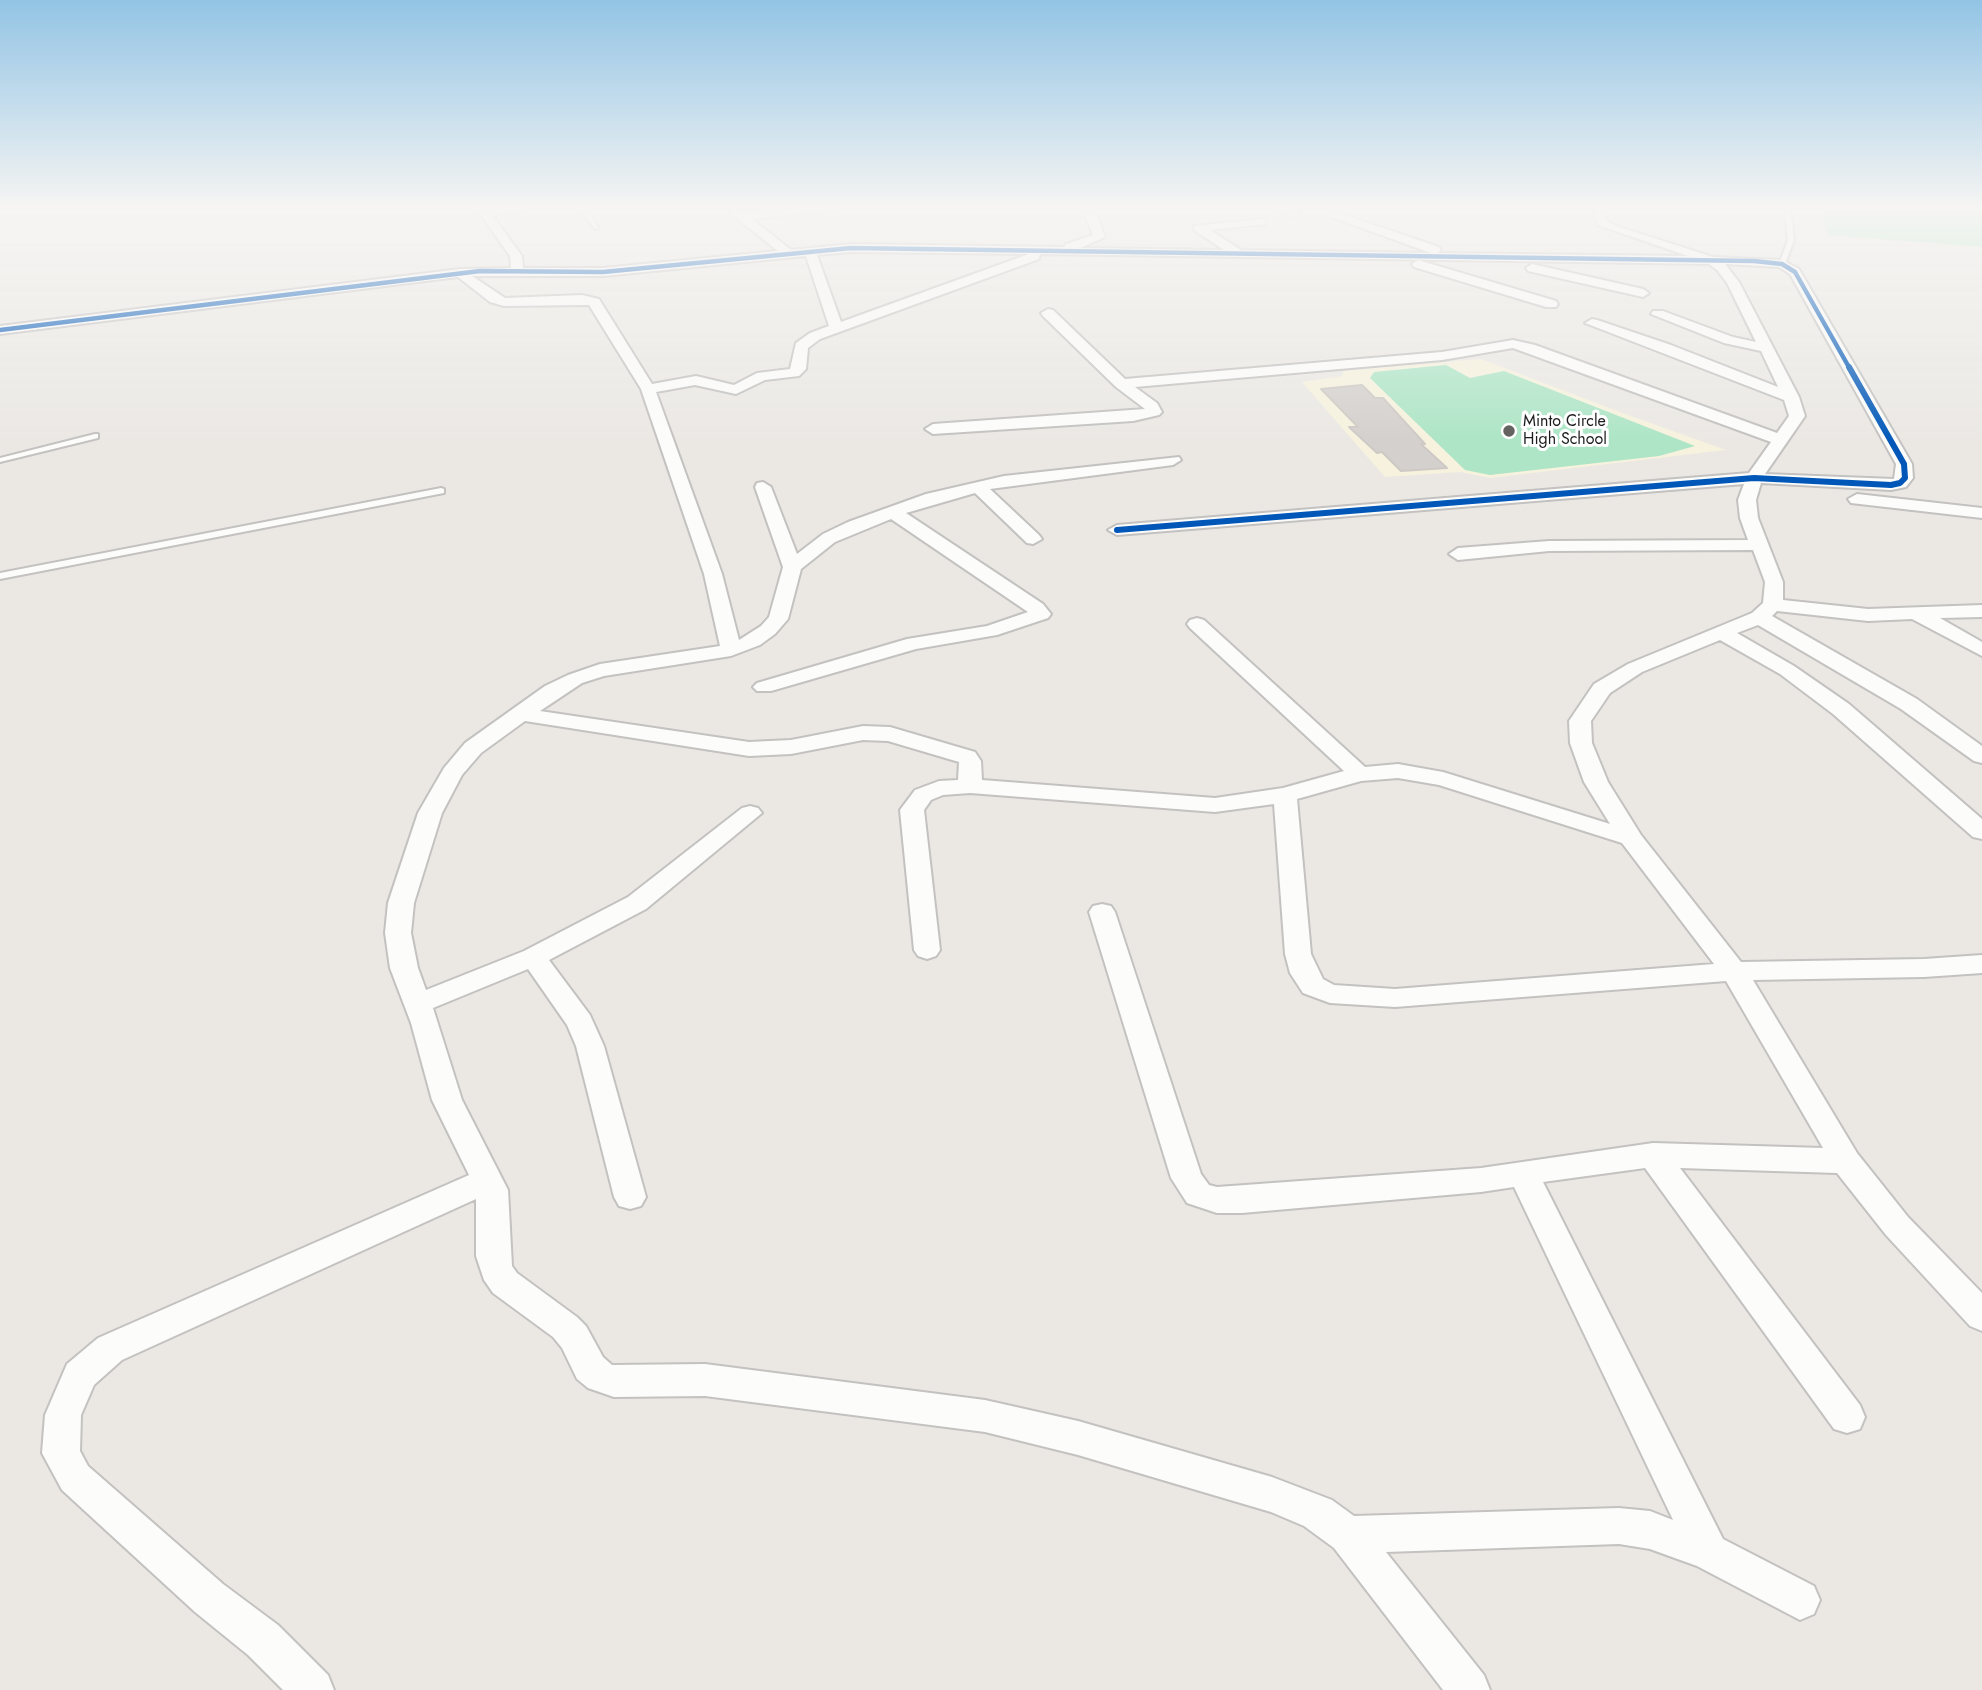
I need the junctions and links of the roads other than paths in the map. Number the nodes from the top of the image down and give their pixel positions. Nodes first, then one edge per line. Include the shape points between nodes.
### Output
1 (364, 285) edge
2 (476, 285) edge
3 (822, 285) edge
4 (954, 285) edge
5 (1485, 285) edge
6 (1607, 285) edge
7 (1734, 285) edge
8 (1802, 285) edge
9 (1643, 293) dead end
10 (1551, 304) dead end
11 (1048, 313) dead end
12 (1658, 314) dead end
13 (1592, 323) dead end
14 (836, 327) junction
15 (0, 330) edge
16 (1765, 348) junction
17 (1121, 384) junction
18 (648, 389) junction
19 (1791, 397) junction
20 (933, 429) dead end
21 (95, 436) dead end
22 (1781, 440) junction
23 (0, 460) edge
24 (1172, 460) dead end
25 (1752, 483) junction
26 (763, 487) dead end
27 (978, 487) junction
28 (441, 491) dead end
29 (891, 511) junction
30 (1975, 512) edge
31 (1982, 523) edge
32 (1117, 530) dead end
33 (1033, 539) dead end
34 (1759, 545) junction
35 (1458, 554) dead end
36 (792, 567) junction
37 (0, 576) edge
38 (1766, 611) junction
39 (1982, 611) edge
40 (1917, 614) junction
41 (1197, 624) dead end
42 (1721, 632) junction
43 (731, 650) junction
44 (1982, 650) edge
45 (764, 687) dead end
46 (519, 714) junction
47 (1982, 756) edge
48 (1360, 774) junction
49 (970, 786) junction
50 (1285, 795) junction
51 (750, 813) dead end
52 (1982, 832) edge
53 (1631, 838) junction
54 (1102, 912) dead end
55 (927, 950) dead end
56 (533, 957) junction
57 (1982, 964) edge
58 (1734, 971) junction
59 (417, 1004) junction
60 (1653, 1156) junction
61 (1846, 1161) junction
62 (1524, 1175) junction
63 (489, 1180) junction
64 (630, 1197) dead end
65 (1982, 1317) edge
66 (1847, 1417) dead end
67 (1348, 1535) junction
68 (1709, 1552) junction
69 (1800, 1600) dead end
70 (313, 1690) edge
71 (1469, 1690) edge

1 - 15 street
2 - 18 street via 504,302 594,302
3 - 14 street
4 - 14 street
5 - 10 street
6 - 9 street
7 - 16 street
8 - 25 street via 1904,464 1905,478 1878,486
11 - 17 street
12 - 16 street
13 - 19 street
14 - 18 street via 806,340 794,373 762,376 736,390 696,380
16 - 19 street
17 - 20 street via 1154,412
17 - 22 street via 1443,356 1513,344
18 - 43 street via 713,574
19 - 22 street via 1797,416
21 - 23 lane
22 - 25 street
24 - 27 street via 1031,476
25 - 30 street
25 - 32 street
25 - 34 street via 1747,500 1749,518
26 - 36 street
27 - 29 street
27 - 33 street
28 - 37 lane
29 - 36 street via 829,538
29 - 45 street via 1041,614 990,631 914,643
30 - 31 street
34 - 35 street via 1549,546
34 - 38 street via 1774,582
36 - 43 street via 778,619 753,640
38 - 40 street
38 - 42 street
38 - 47 street
39 - 40 street
40 - 44 street
41 - 48 street
42 - 52 street via 1787,670 1841,709
42 - 53 street via 1635,668 1602,689 1580,721 1581,743 1597,782
43 - 46 street via 600,670 553,691
46 - 49 street via 749,750 863,733 890,734 967,757
46 - 59 street via 473,748 452,773 430,813 401,903 398,933
48 - 50 street
48 - 53 street via 1398,771 1431,776
49 - 50 street via 1177,804 1215,805
49 - 55 street via 939,788 923,795 912,810
50 - 58 street via 1298,954 1313,986 1330,994 1395,998
51 - 56 street via 637,903
53 - 58 street
54 - 62 street via 1187,1178 1198,1194 1242,1200
56 - 59 street
56 - 64 street via 580,1023 590,1046
57 - 58 street
58 - 61 street
59 - 63 street via 453,1117
60 - 61 street
60 - 62 street
60 - 66 street
61 - 65 street via 1897,1226
62 - 68 street
63 - 67 street via 496,1270 516,1293 565,1327 590,1368 601,1377 614,1381 705,1380 1019,1422 1272,1495 1318,1513
63 - 70 street via 110,1349 80,1375 63,1415 61,1453 75,1478 263,1640
67 - 68 street via 1619,1526 1650,1530
67 - 71 street
68 - 69 street

